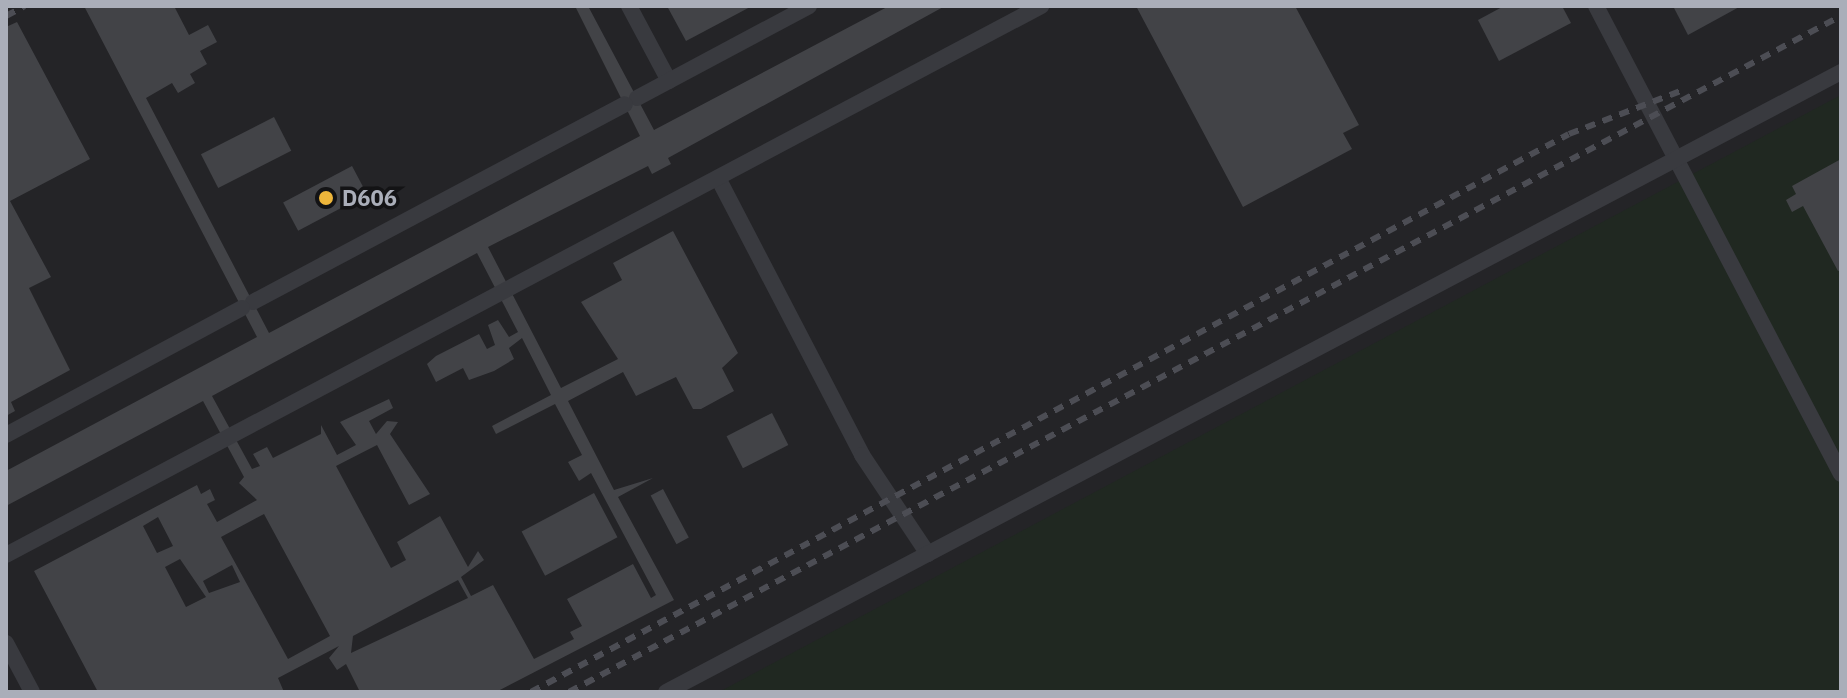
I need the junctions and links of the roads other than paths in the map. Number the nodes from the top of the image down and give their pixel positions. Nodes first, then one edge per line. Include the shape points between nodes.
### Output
1 (629, 6) edge
2 (809, 6) edge
3 (1041, 6) edge
4 (1596, 6) edge
5 (1841, 72) edge
6 (669, 81) junction
7 (1677, 157) junction
8 (718, 178) junction
9 (6, 435) edge
10 (1841, 474) edge
11 (928, 554) junction
12 (6, 555) edge
13 (6, 643) edge
14 (32, 692) edge
15 (666, 692) edge

1 - 6 lane
2 - 6 lane
3 - 8 lane
4 - 7 lane
5 - 7 lane
6 - 9 lane
7 - 10 lane
7 - 11 lane
8 - 11 lane via 862,455
8 - 12 lane
11 - 15 lane
13 - 14 lane

